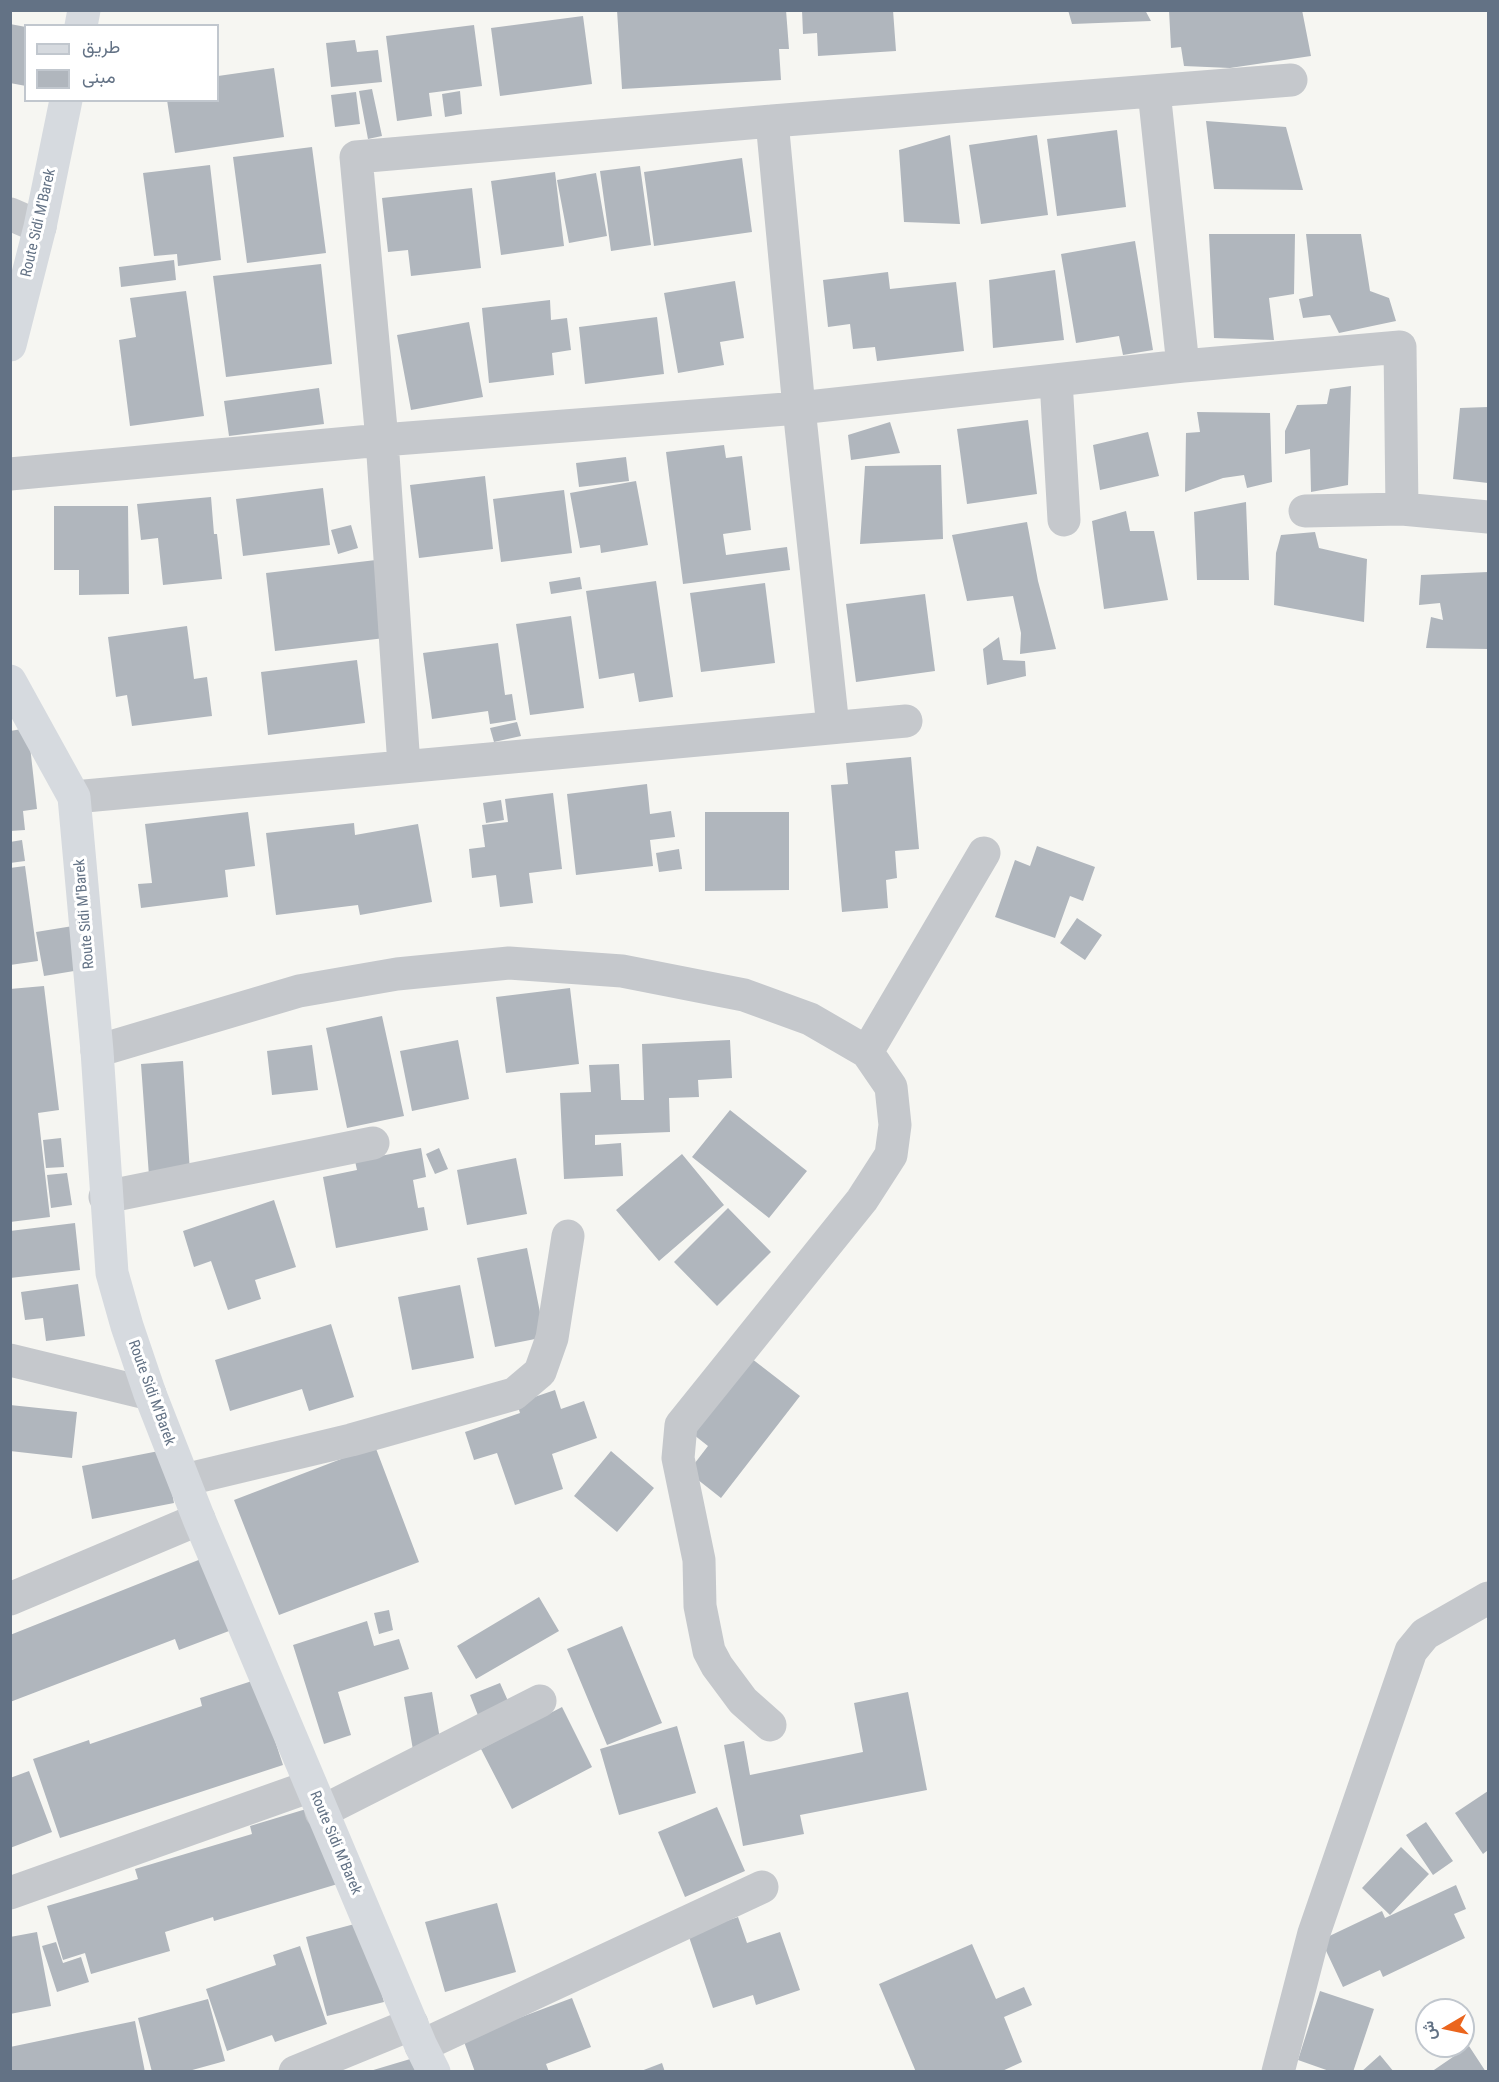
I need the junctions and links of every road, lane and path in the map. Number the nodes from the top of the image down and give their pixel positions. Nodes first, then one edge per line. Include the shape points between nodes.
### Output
1 (1291, 80) dead end
2 (1154, 91) junction
3 (65, 102) edge
4 (772, 121) junction
5 (25, 221) edge
6 (10, 345) edge
7 (1183, 366) junction
8 (1056, 380) junction
9 (799, 408) junction
10 (382, 440) junction
11 (10, 474) edge
12 (1402, 509) junction
13 (1305, 511) dead end
14 (1488, 517) edge
15 (1064, 520) dead end
16 (10, 681) edge
17 (906, 722) dead end
18 (833, 727) junction
19 (404, 766) junction
20 (74, 797) junction
21 (984, 853) dead end
22 (97, 1051) junction
23 (867, 1052) junction
24 (373, 1143) dead end
25 (105, 1197) junction
26 (568, 1236) dead end
27 (10, 1360) edge
28 (150, 1394) junction
29 (184, 1480) junction
30 (199, 1519) junction
31 (1488, 1598) edge
32 (10, 1599) edge
33 (540, 1701) dead end
34 (770, 1725) dead end
35 (316, 1799) junction
36 (762, 1887) dead end
37 (10, 1893) edge
38 (422, 2047) edge
39 (295, 2072) edge
40 (1278, 2072) edge

1 - 2 street
2 - 4 street
2 - 7 street
3 - 5 street, Route Sidi M'Barek
4 - 9 street
4 - 10 street via 356,157
5 - 6 street, Route Sidi M'Barek
7 - 8 street
7 - 12 street via 1400,347
8 - 9 street
8 - 15 street
9 - 10 street
9 - 18 street
10 - 11 street
10 - 19 street
12 - 13 street
12 - 14 street
16 - 20 street, Route Sidi M'Barek
17 - 18 street
18 - 19 street
19 - 20 street
20 - 22 street, Route Sidi M'Barek
21 - 23 street
22 - 23 street via 299,991 397,974 509,963 622,971 744,995 810,1019
22 - 25 street, Route Sidi M'Barek
23 - 34 street via 891,1087 895,1125 891,1155 862,1200 681,1425 678,1458 699,1560 700,1606 709,1652 742,1701
24 - 25 street
25 - 28 street, Route Sidi M'Barek via 112,1273
26 - 29 street via 552,1338 540,1372 514,1394 351,1440
27 - 28 street
28 - 29 street, Route Sidi M'Barek
29 - 30 street, Route Sidi M'Barek
30 - 32 street
30 - 35 street, Route Sidi M'Barek
31 - 40 street via 1425,1634 1411,1651 1314,1933
33 - 35 street
35 - 37 street
35 - 38 street, Route Sidi M'Barek
36 - 38 street
38 - 39 street

